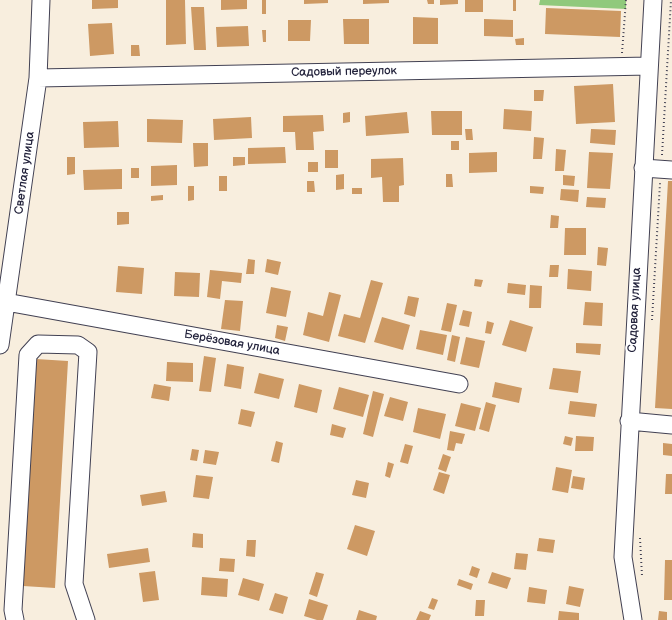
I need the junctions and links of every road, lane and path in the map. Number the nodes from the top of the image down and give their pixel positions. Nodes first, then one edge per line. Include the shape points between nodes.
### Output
1 (41, 0) edge
2 (626, 0) edge
3 (653, 0) edge
4 (671, 0) edge
5 (649, 66) junction
6 (620, 67) junction
7 (38, 78) junction
8 (643, 168) junction
9 (666, 169) edge
10 (6, 302) junction
11 (651, 327) dead end
12 (0, 345) edge
13 (459, 384) dead end
14 (630, 421) junction
15 (672, 425) edge
16 (640, 533) dead end
17 (642, 580) dead end
18 (15, 620) edge
19 (86, 620) edge
20 (633, 620) edge

1 - 7 street, Светлая улица
2 - 6 path
3 - 5 street, Садовая улица
4 - 9 path
5 - 6 street, Садовый переулок
5 - 8 street, Садовая улица
6 - 7 street, Садовый переулок
7 - 10 street, Светлая улица
8 - 9 street
8 - 14 street, Садовая улица
9 - 11 path
10 - 12 street, Светлая улица
10 - 13 street, Берёзовая улица
14 - 15 street
14 - 20 street, Садовая улица via 623,557
16 - 17 path
18 - 19 street via 13,610 28,355 38,344 78,345 88,352 74,584

